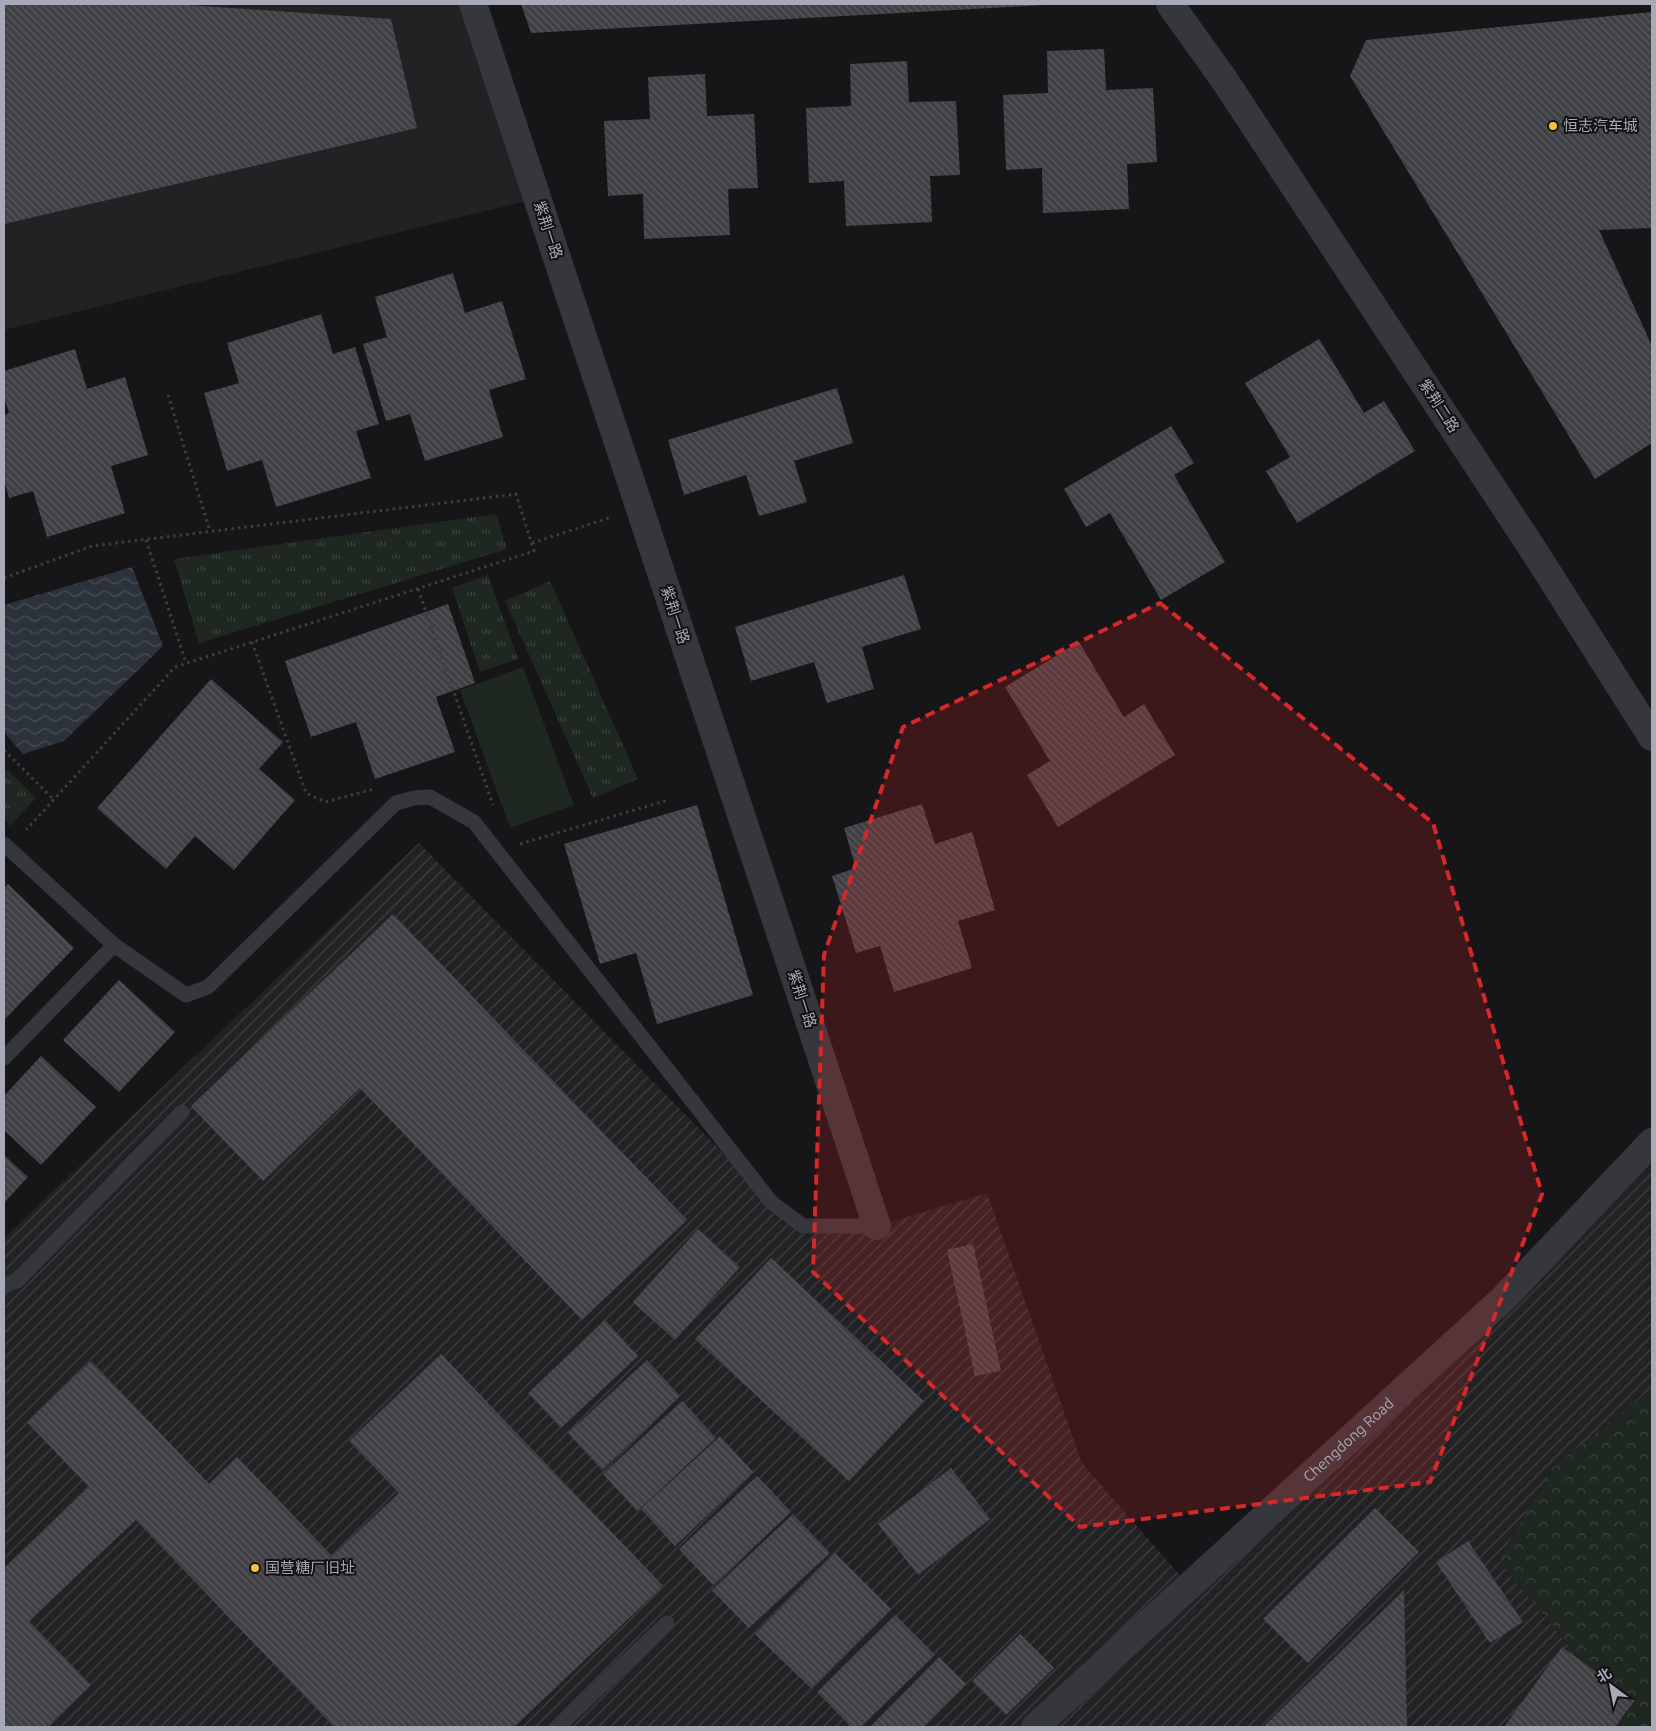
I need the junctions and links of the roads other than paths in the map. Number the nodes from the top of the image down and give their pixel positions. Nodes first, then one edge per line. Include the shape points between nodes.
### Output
1 (473, 4) edge
2 (1170, 4) edge
3 (1193, 4) edge
4 (1223, 78) junction
5 (1652, 737) edge
6 (7, 846) edge
7 (114, 946) junction
8 (4, 1058) edge
9 (182, 1112) dead end
10 (1652, 1142) edge
11 (877, 1226) joint
12 (4, 1285) edge
13 (667, 1623) dead end
14 (558, 1727) edge
15 (1036, 1727) edge

1 - 11 street, 紫荆一路
2 - 4 street, 紫荆二路
3 - 4 street, 紫荆二路
4 - 5 street, 紫荆二路 via 1534,551
6 - 7 lane
7 - 8 lane
7 - 11 lane via 186,995 208,987 396,803 430,797 474,822 771,1202 803,1226
9 - 12 lane via 17,1281
10 - 15 street, Chengdong Road via 1504,1298
13 - 14 lane

